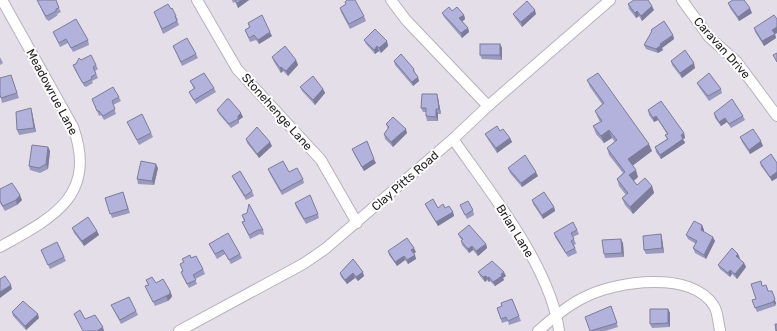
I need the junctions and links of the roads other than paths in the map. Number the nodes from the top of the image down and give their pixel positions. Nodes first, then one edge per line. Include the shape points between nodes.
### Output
1 (2, 0) edge
2 (197, 0) edge
3 (391, 0) edge
4 (610, 0) edge
5 (682, 0) edge
6 (488, 106) junction
7 (777, 116) edge
8 (453, 139) junction
9 (357, 223) junction
10 (0, 247) edge
11 (557, 315) junction
12 (720, 330) dead end
13 (179, 331) edge
14 (538, 331) edge
15 (559, 331) edge

1 - 10 street, Meadowrue Lane via 73,127 79,144 80,162 79,179 60,210 40,225
2 - 9 street, Stonehenge Lane via 237,69 321,160
3 - 6 street
4 - 6 street, Clay Pitts Road
5 - 7 street, Caravan Drive via 709,37 737,62
6 - 8 street, Clay Pitts Road
8 - 9 street, Clay Pitts Road
8 - 11 street, Brian Lane via 540,272 551,294
9 - 13 street, Clay Pitts Road via 303,264
11 - 12 street via 585,297 605,289 656,281 680,285 700,293 714,306
11 - 14 street
11 - 15 street, Brian Lane

